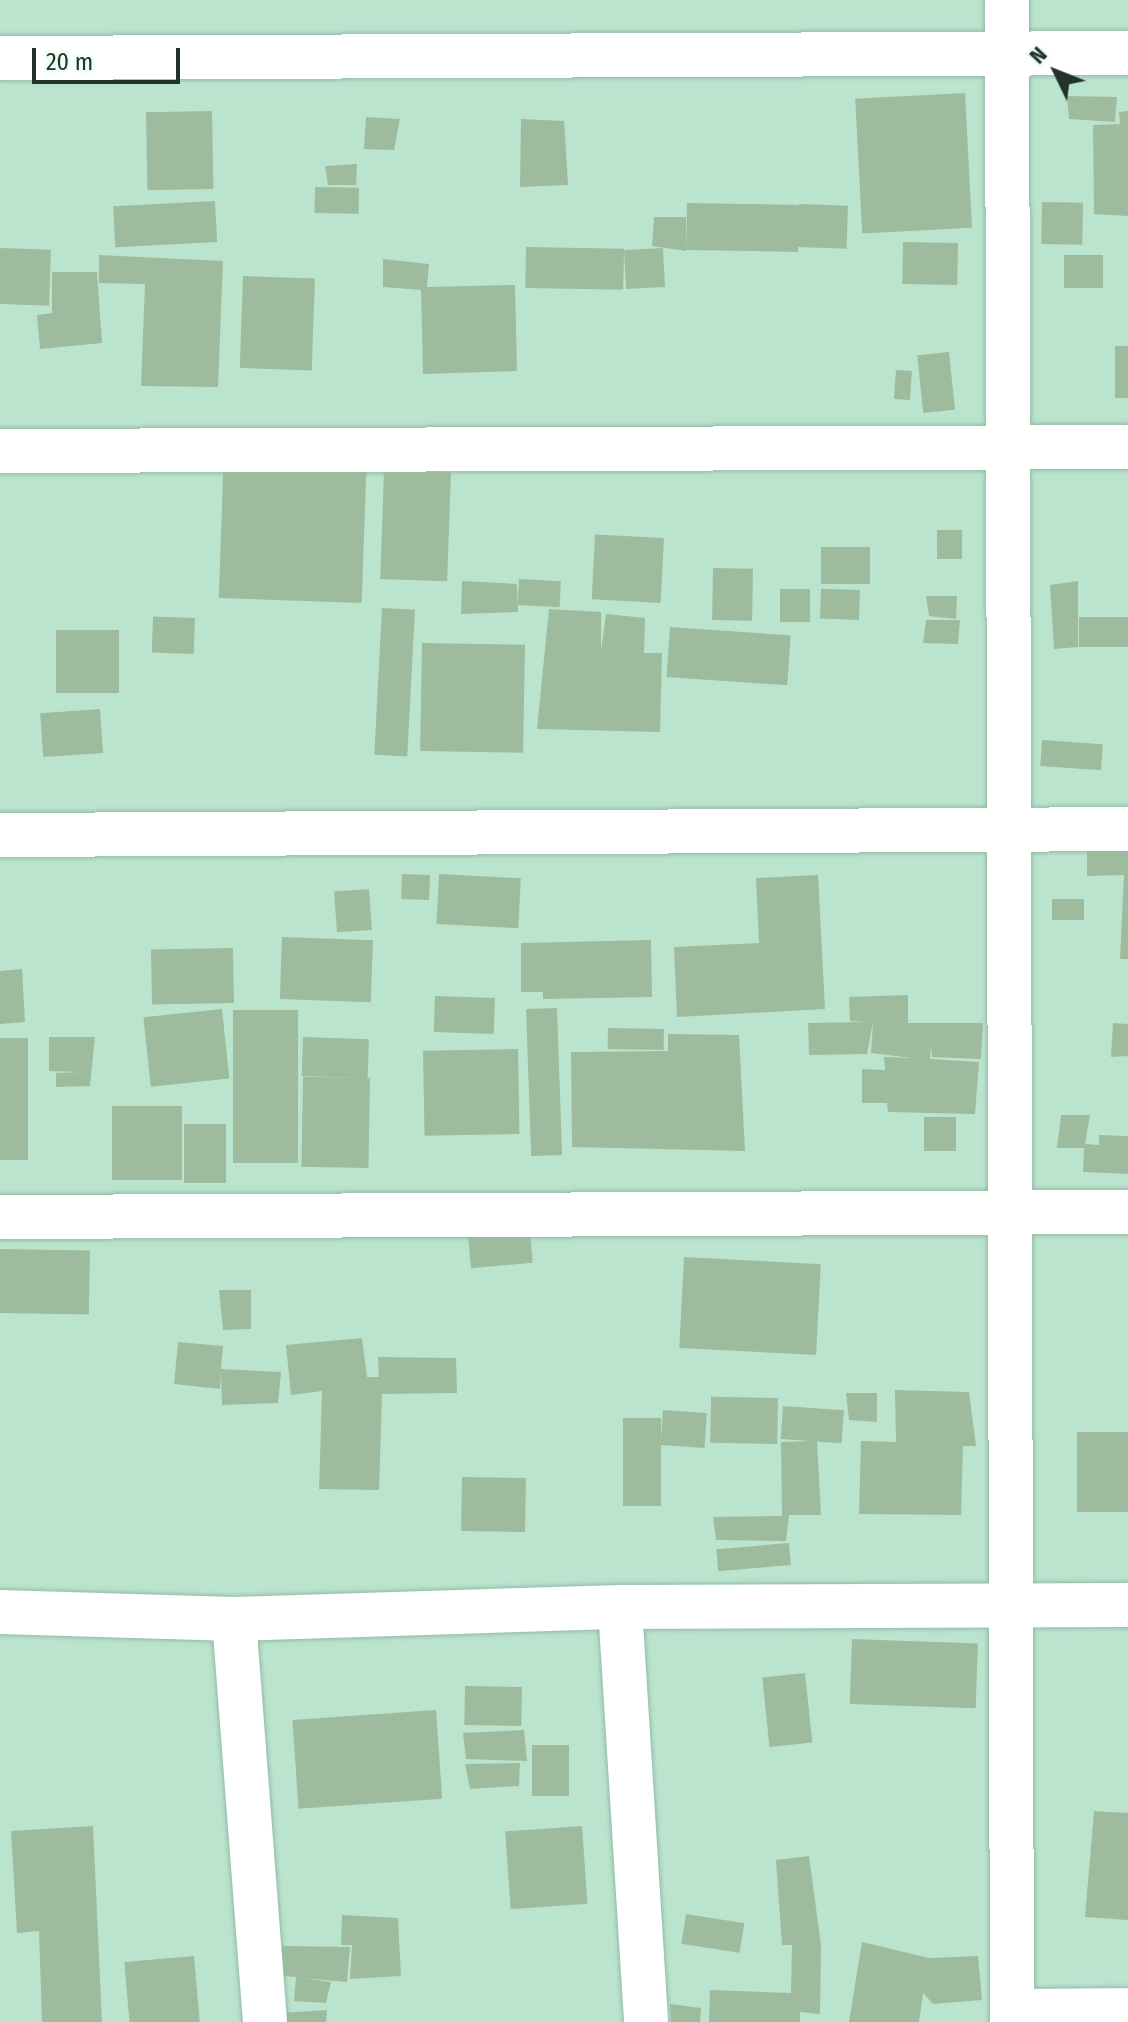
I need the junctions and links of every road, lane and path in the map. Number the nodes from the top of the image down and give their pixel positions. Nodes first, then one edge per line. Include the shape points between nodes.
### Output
1 (1007, 0) edge
2 (1128, 53) edge
3 (1007, 54) junction
4 (0, 58) edge
5 (1128, 447) edge
6 (1009, 448) junction
7 (0, 451) edge
8 (1128, 829) edge
9 (1006, 831) junction
10 (0, 835) edge
11 (1128, 1212) edge
12 (1013, 1214) junction
13 (0, 1217) edge
14 (1128, 1605) edge
15 (1010, 1606) junction
16 (620, 1607) junction
17 (0, 1612) edge
18 (234, 1619) junction
19 (1128, 2010) edge
20 (1012, 2017) edge
21 (265, 2022) edge
22 (646, 2022) edge

1 - 3 street
2 - 3 street
3 - 4 street
3 - 6 street
5 - 6 street
6 - 7 street
6 - 9 street
8 - 9 street
9 - 10 street
9 - 12 street
11 - 12 street
12 - 13 street
12 - 15 street
14 - 15 street
15 - 16 street
15 - 20 street
16 - 18 street
16 - 22 street
17 - 18 street
18 - 21 street
19 - 20 street

